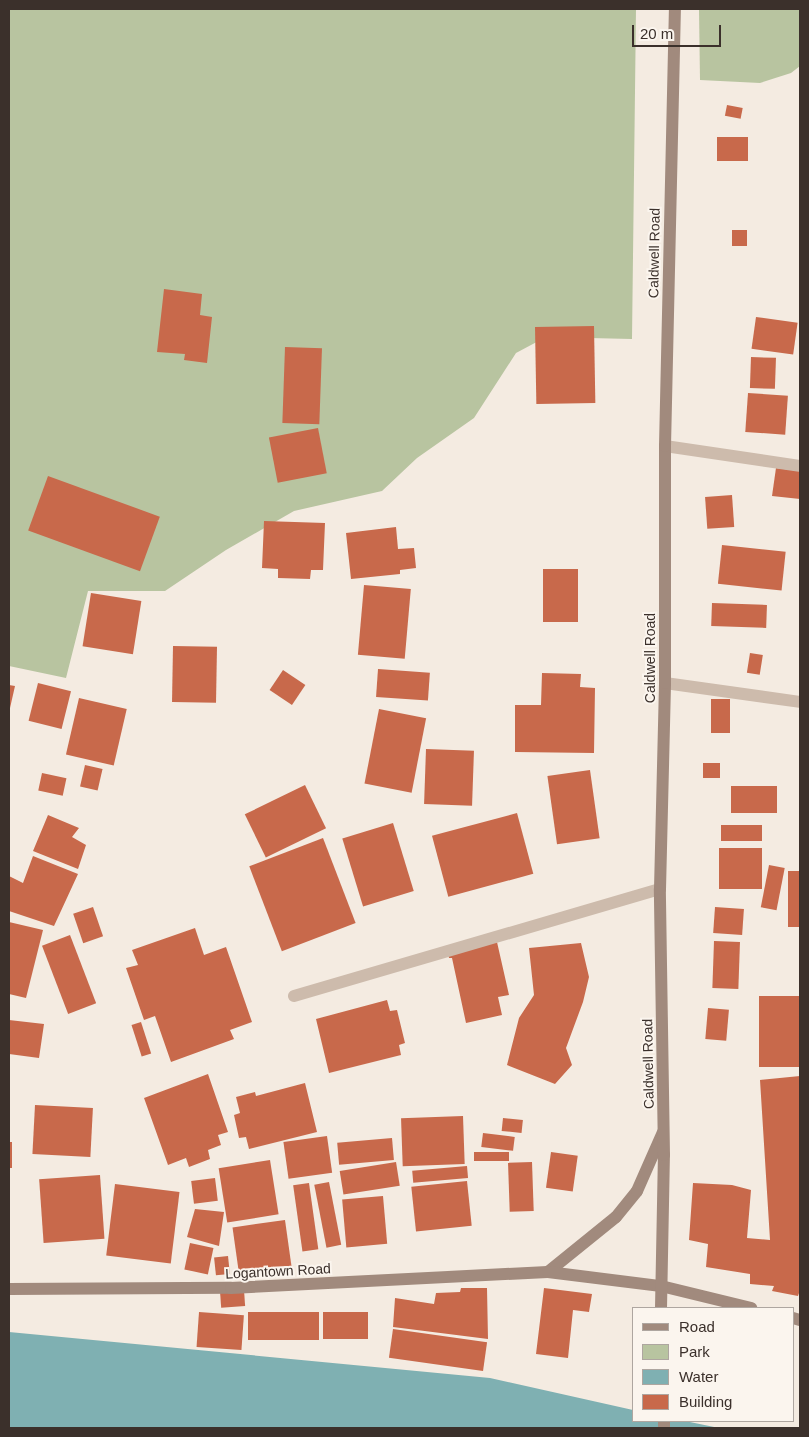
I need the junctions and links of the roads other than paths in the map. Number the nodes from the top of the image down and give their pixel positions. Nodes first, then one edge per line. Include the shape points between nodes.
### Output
1 (675, 9) edge
2 (665, 446) junction
3 (800, 466) edge
4 (665, 683) junction
5 (800, 702) edge
6 (660, 889) junction
7 (294, 996) dead end
8 (664, 1130) junction
9 (548, 1272) junction
10 (661, 1286) junction
11 (9, 1289) edge
12 (661, 1307) edge
13 (747, 1307) edge

1 - 2 main road, Caldwell Road
2 - 3 street
2 - 4 main road, Caldwell Road
4 - 5 street
4 - 6 main road, Caldwell Road
6 - 7 street
6 - 8 main road, Caldwell Road
8 - 9 main road via 637,1191 621,1211
8 - 10 main road, Caldwell Road
9 - 10 main road, Logantown Road
9 - 11 main road, Logantown Road via 231,1288
10 - 12 main road, Caldwell Road
10 - 13 main road, Logantown Road

